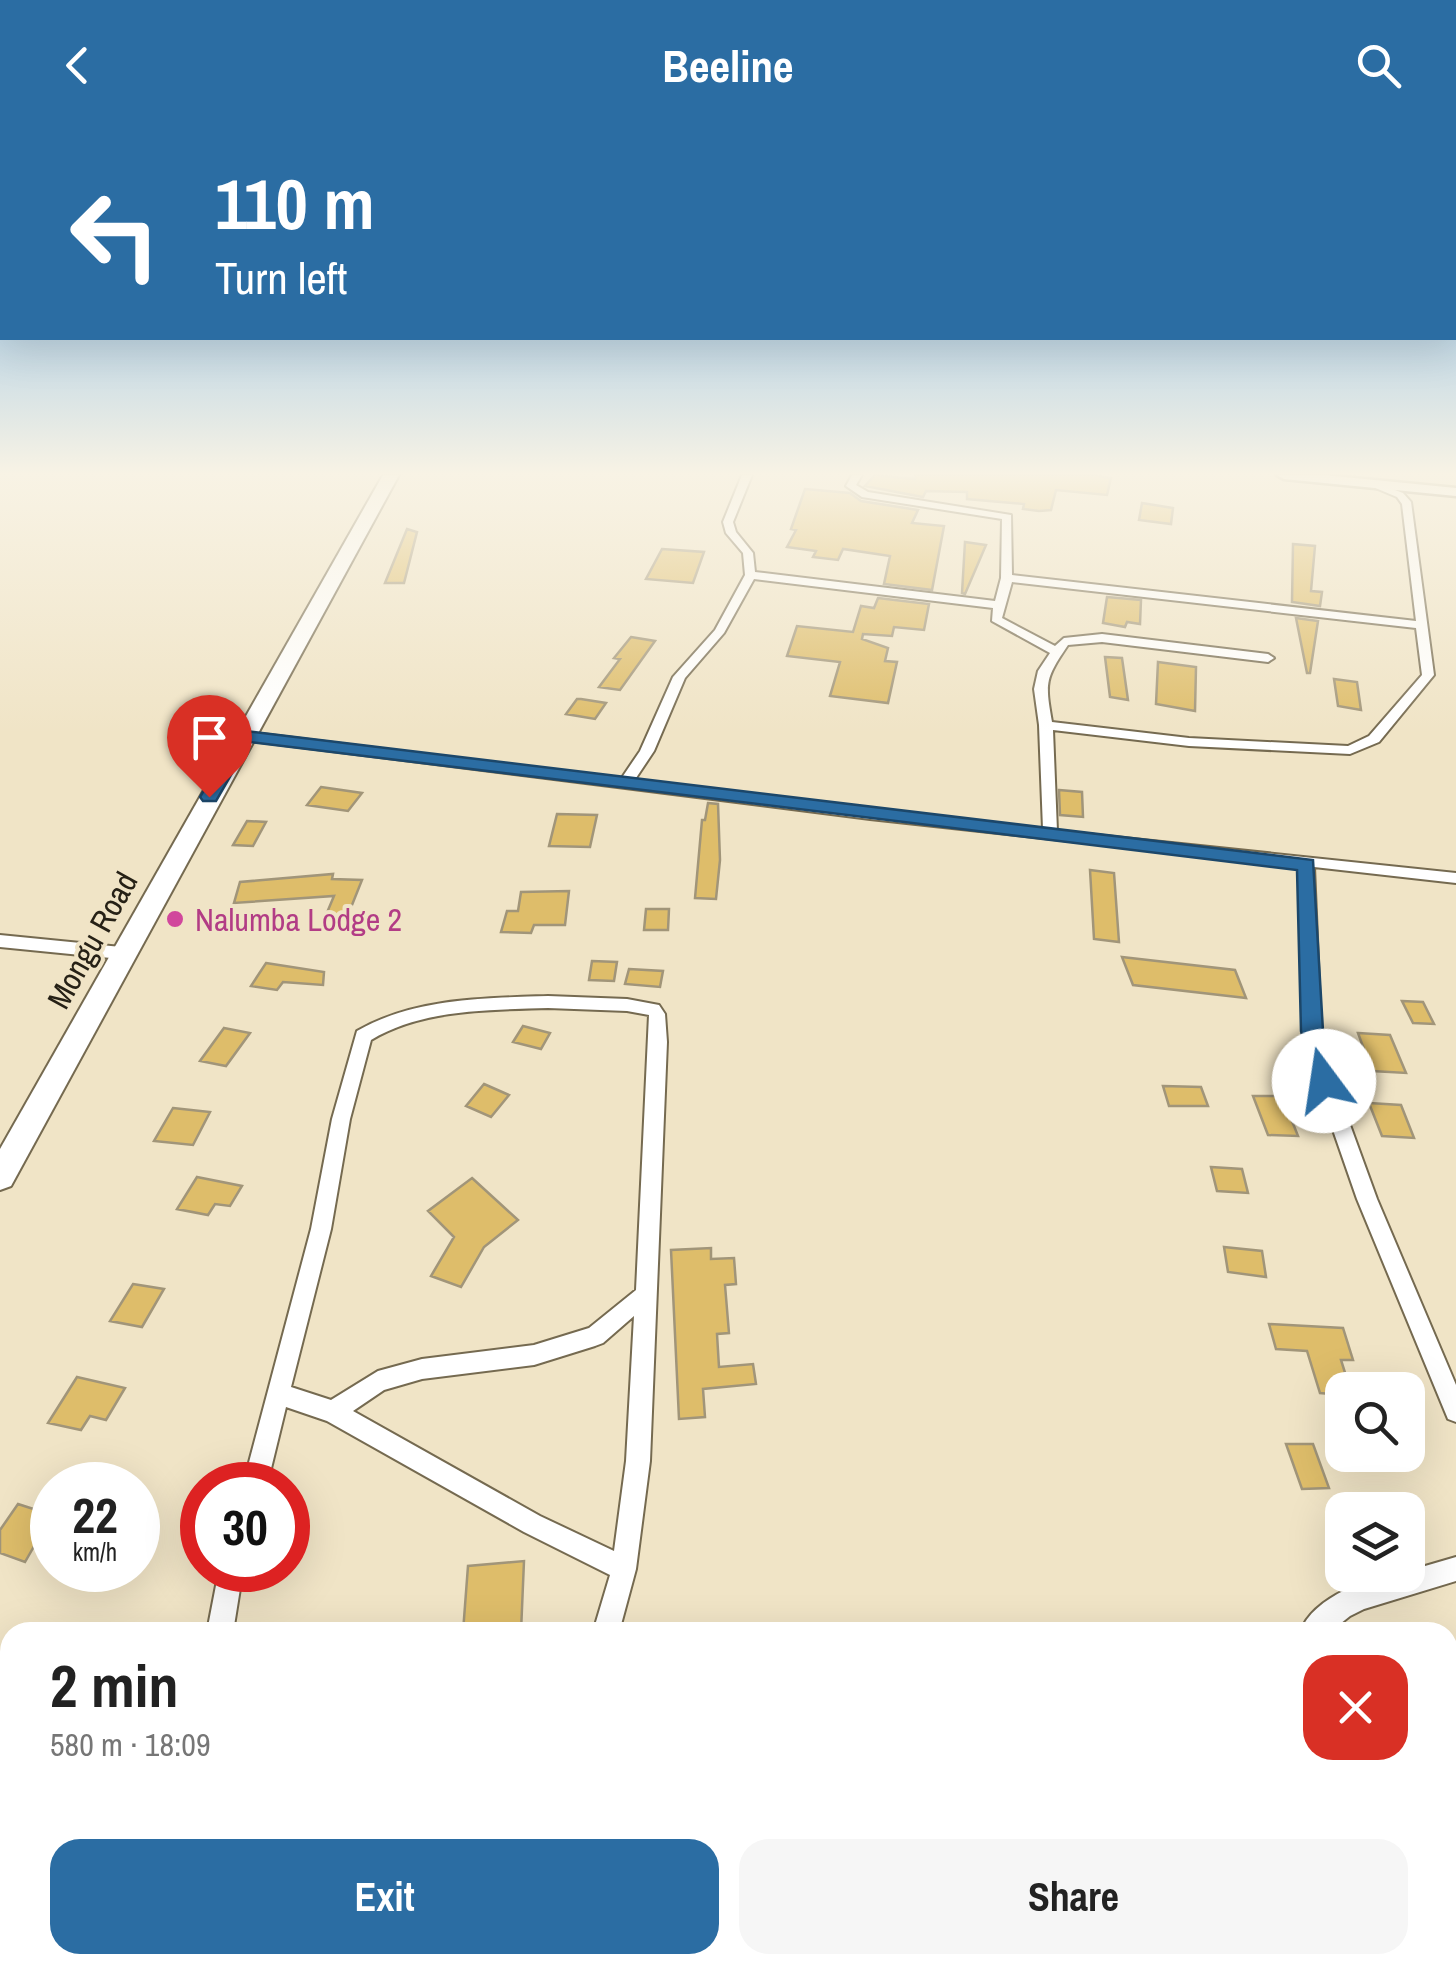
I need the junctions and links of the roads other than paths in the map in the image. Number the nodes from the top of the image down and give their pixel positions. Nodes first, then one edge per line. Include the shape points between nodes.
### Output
1 (342, 561) edge
2 (749, 561) edge
3 (1007, 561) edge
4 (1413, 561) edge
5 (750, 575) junction
6 (1007, 578) junction
7 (998, 605) junction
8 (1421, 624) junction
9 (1056, 651) junction
10 (1268, 658) dead end
11 (1046, 725) junction
12 (245, 736) junction
13 (626, 783) junction
14 (1050, 833) junction
15 (1306, 865) junction
16 (1456, 878) edge
17 (0, 941) edge
18 (121, 953) junction
19 (0, 1177) edge
20 (646, 1294) junction
21 (278, 1393) junction
22 (333, 1412) junction
23 (1456, 1412) edge
24 (261, 1462) edge
25 (624, 1569) junction
26 (1456, 1569) edge
27 (227, 1592) edge
28 (222, 1622) edge
29 (609, 1622) edge
30 (1320, 1622) edge

1 - 12 main road, Mongu Road
2 - 5 street
3 - 6 street
4 - 8 street
5 - 7 street
5 - 13 street via 720,631 673,687
6 - 7 street
6 - 8 street
7 - 9 street via 1000,623
8 - 11 street via 1425,682 1374,738 1350,750 1206,744
9 - 10 street via 1078,638 1102,638
9 - 11 street via 1040,690
11 - 14 street
12 - 13 street
12 - 18 main road, Mongu Road
13 - 14 street
14 - 15 street
15 - 16 street
15 - 23 street via 1312,1031 1324,1081
17 - 18 street
18 - 19 main road, Mongu Road
20 - 21 street via 657,1014 636,1006 574,1003 433,1010 388,1020 360,1044
20 - 22 street via 595,1336 534,1356 378,1380
20 - 25 street via 638,1461
21 - 22 street
21 - 24 street
22 - 25 street
25 - 29 street
26 - 30 street via 1361,1598
27 - 28 street

